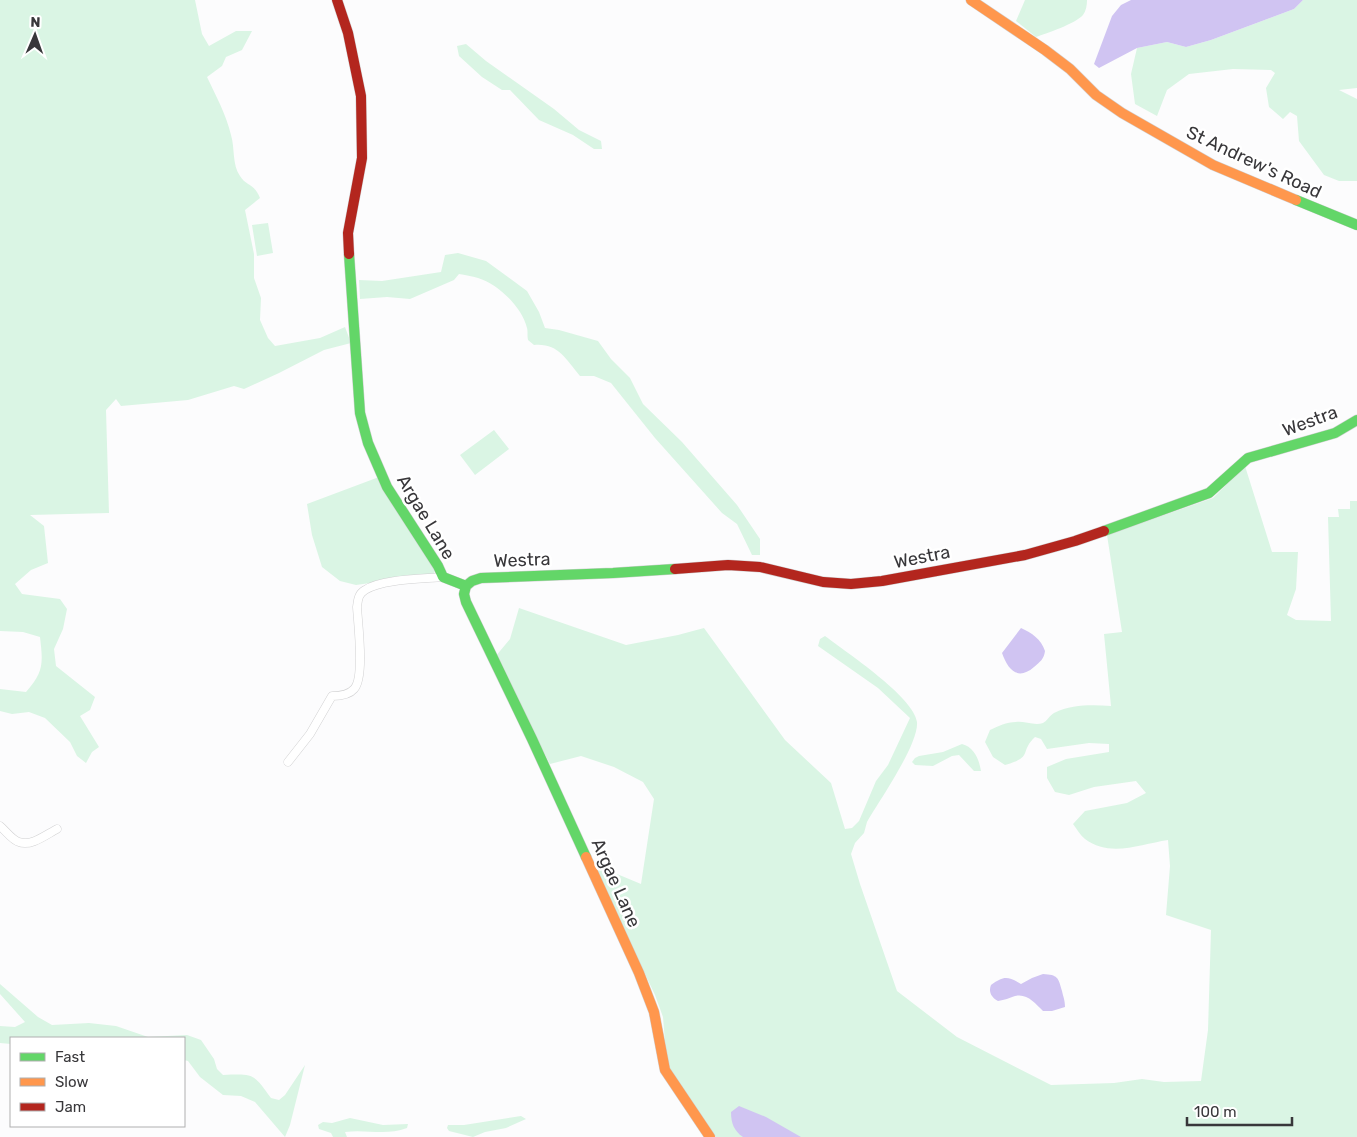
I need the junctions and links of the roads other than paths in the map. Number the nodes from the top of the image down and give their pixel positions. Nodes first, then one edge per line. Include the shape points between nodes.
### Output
1 (337, 0) edge
2 (970, 0) edge
3 (1357, 225) edge
4 (1357, 420) edge
5 (443, 577) junction
6 (466, 586) junction
7 (288, 762) dead end
8 (0, 826) edge
9 (57, 828) dead end
10 (710, 1137) edge

1 - 5 street, Argae Lane via 348,33 361,96 362,158 348,233 360,413 386,487
2 - 3 street, St Andrew's Road via 1045,50 1096,95 1122,113 1213,165
4 - 6 street, Westra via 1335,432 1248,458 1209,494 1075,541 1025,555 882,582 823,582 760,567 728,565 481,578
5 - 6 street, Argae Lane
5 - 7 street via 380,584 364,590 358,597 360,673 355,689 332,696 310,734
6 - 10 street, Argae Lane via 466,602 639,973 654,1012 665,1070
8 - 9 street via 25,844

